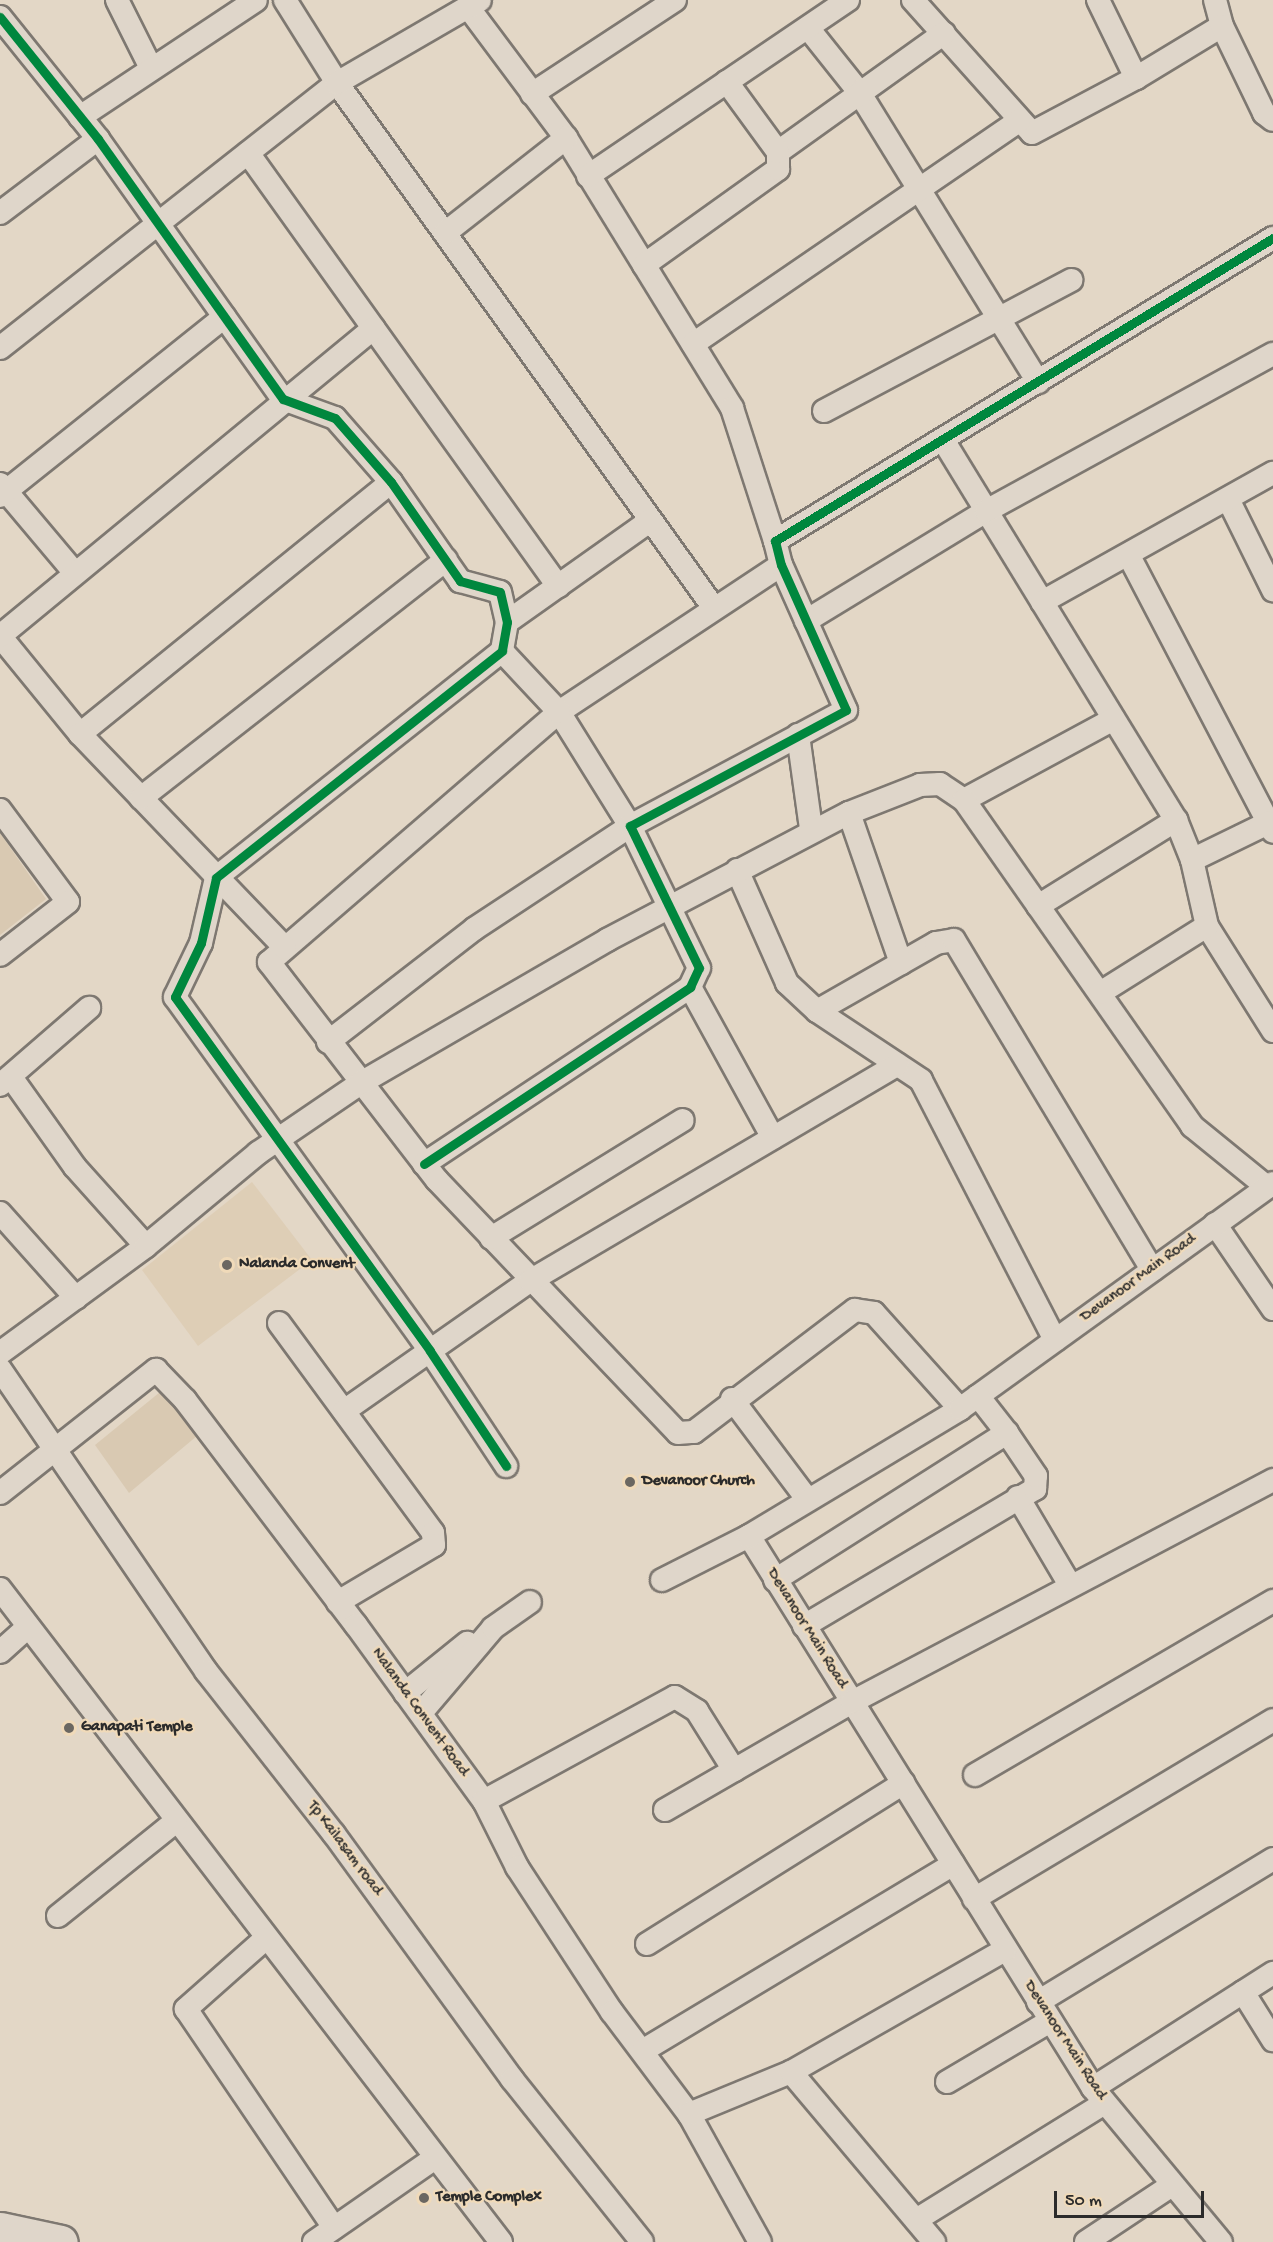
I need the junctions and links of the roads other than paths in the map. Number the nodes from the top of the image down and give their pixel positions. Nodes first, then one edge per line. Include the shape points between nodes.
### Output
1 (117, 0) edge
2 (256, 0) edge
3 (285, 0) edge
4 (675, 0) edge
5 (848, 0) edge
6 (913, 0) edge
7 (1098, 0) edge
8 (1215, 0) edge
9 (474, 3) edge
10 (0, 17) edge
11 (1222, 26) junction
12 (807, 28) junction
13 (944, 33) junction
14 (151, 68) junction
15 (1136, 78) junction
16 (727, 82) junction
17 (337, 83) junction
18 (859, 93) junction
19 (532, 94) junction
20 (80, 117) junction
21 (1273, 120) edge
22 (1019, 121) junction
23 (566, 138) junction
24 (98, 139) junction
25 (778, 152) junction
26 (248, 153) junction
27 (588, 176) junction
28 (917, 187) junction
29 (0, 213) edge
30 (158, 224) junction
31 (445, 233) junction
32 (1273, 238) edge
33 (644, 265) junction
34 (1071, 280) dead end
35 (225, 317) junction
36 (999, 318) junction
37 (374, 328) junction
38 (693, 344) junction
39 (0, 348) edge
40 (1273, 354) edge
41 (1038, 382) junction
42 (284, 399) junction
43 (824, 411) dead end
44 (943, 440) junction
45 (1273, 473) edge
46 (391, 482) junction
47 (2, 490) edge
48 (1228, 499) junction
49 (986, 511) junction
50 (651, 520) junction
51 (775, 541) junction
52 (1129, 556) junction
53 (446, 560) junction
54 (781, 565) junction
55 (75, 573) junction
56 (558, 586) junction
57 (1273, 590) edge
58 (1042, 602) junction
59 (714, 608) junction
60 (806, 621) junction
61 (507, 622) junction
62 (0, 636) edge
63 (502, 651) junction
64 (559, 712) junction
65 (1114, 719) junction
66 (80, 734) junction
67 (798, 735) junction
68 (141, 798) junction
69 (964, 800) junction
70 (0, 810) edge
71 (849, 813) junction
72 (1176, 820) junction
73 (630, 826) junction
74 (1270, 827) edge
75 (811, 829) junction
76 (1192, 860) junction
77 (737, 870) junction
78 (216, 878) junction
79 (672, 905) junction
80 (1038, 906) junction
81 (1207, 926) junction
82 (285, 948) junction
83 (0, 955) edge
84 (900, 963) junction
85 (690, 987) junction
86 (1100, 993) junction
87 (89, 1008) dead end
88 (817, 1011) junction
89 (1273, 1031) edge
90 (328, 1042) junction
91 (897, 1065) junction
92 (6, 1081) edge
93 (359, 1084) junction
94 (683, 1120) dead end
95 (280, 1138) junction
96 (773, 1138) junction
97 (424, 1164) junction
98 (1270, 1185) edge
99 (0, 1213) edge
100 (1215, 1224) junction
101 (491, 1238) junction
102 (146, 1246) junction
103 (1152, 1269) junction
104 (530, 1281) junction
105 (76, 1298) junction
106 (1273, 1309) edge
107 (279, 1323) dead end
108 (1055, 1340) junction
109 (430, 1351) junction
110 (0, 1353) edge
111 (0, 1369) edge
112 (732, 1399) junction
113 (969, 1403) junction
114 (344, 1411) junction
115 (1006, 1432) junction
116 (53, 1450) junction
117 (506, 1466) dead end
118 (1273, 1480) edge
119 (0, 1493) edge
120 (1018, 1497) junction
121 (807, 1499) junction
122 (749, 1536) junction
123 (662, 1580) dead end
124 (775, 1580) junction
125 (1070, 1585) junction
126 (0, 1589) edge
127 (1273, 1601) edge
128 (338, 1602) junction
129 (530, 1602) dead end
130 (804, 1626) junction
131 (28, 1627) junction
132 (484, 1629) dead end
133 (0, 1652) edge
134 (405, 1693) junction
135 (852, 1702) junction
136 (421, 1713) junction
137 (1273, 1720) edge
138 (734, 1770) junction
139 (975, 1775) dead end
140 (903, 1783) junction
141 (484, 1801) junction
142 (665, 1810) dead end
143 (176, 1821) junction
144 (1273, 1859) edge
145 (953, 1864) junction
146 (974, 1899) junction
147 (58, 1916) dead end
148 (265, 1939) junction
149 (647, 1944) dead end
150 (1005, 1950) junction
151 (1273, 1973) edge
152 (1243, 1992) junction
153 (1044, 2012) junction
154 (1273, 2040) edge
155 (644, 2050) junction
156 (791, 2072) junction
157 (947, 2082) dead end
158 (1099, 2096) junction
159 (689, 2114) junction
160 (435, 2158) junction
161 (1172, 2185) junction
162 (916, 2220) junction
163 (334, 2228) junction
164 (18, 2235) edge
165 (62, 2242) edge
166 (314, 2242) edge
167 (501, 2242) edge
168 (642, 2242) edge
169 (760, 2242) edge
170 (934, 2242) edge
171 (1086, 2242) edge
172 (1221, 2242) edge

1 - 14 street
2 - 14 street
3 - 17 street
4 - 19 street
5 - 12 street
6 - 13 street
7 - 15 street
8 - 11 street
9 - 17 street
9 - 19 street
10 - 20 street
11 - 15 street
11 - 21 street via 1264,112
12 - 16 street
12 - 18 street
13 - 18 street
13 - 22 street
14 - 20 street
15 - 22 street via 1041,132 1032,133
16 - 25 street
16 - 27 street
17 - 26 street
17 - 31 street
18 - 25 street
18 - 28 street
19 - 23 street
20 - 24 street
22 - 28 street
23 - 27 street
23 - 31 street
24 - 29 street
24 - 30 street
25 - 33 street via 778,169 765,182
26 - 30 street
26 - 37 street
27 - 33 street
28 - 36 street
28 - 38 street
30 - 35 street
30 - 39 street
31 - 50 street
32 - 41 street
33 - 38 street
34 - 36 street
35 - 42 street
35 - 47 street
36 - 41 street
36 - 43 street
37 - 42 street
37 - 56 street
38 - 51 street via 740,427
40 - 49 street
41 - 44 street
42 - 46 street via 335,418
42 - 55 street
44 - 49 street
44 - 51 street
45 - 48 street
46 - 53 street
46 - 66 street
47 - 55 street
48 - 52 street
48 - 57 street
49 - 58 street
49 - 60 street
50 - 56 street
50 - 59 street
51 - 54 street
52 - 58 street
52 - 74 street
53 - 61 street via 460,581 500,592
53 - 68 street
54 - 59 street
54 - 60 street
55 - 62 street
56 - 61 street
58 - 65 street
59 - 64 street
60 - 67 street via 846,710
61 - 63 street
62 - 66 street
63 - 64 street
63 - 78 street
64 - 73 street
64 - 82 street
65 - 69 street
65 - 72 street
66 - 68 street
67 - 73 street
67 - 75 street
68 - 78 street
69 - 71 street via 940,784 920,785
69 - 80 street
70 - 83 street via 68,902
71 - 75 street
71 - 84 street
72 - 76 street
72 - 80 street
73 - 79 street
73 - 90 street via 474,929
74 - 76 street
75 - 77 street
76 - 81 street
77 - 79 street
77 - 88 street via 787,983
78 - 82 street
78 - 95 street via 201,943 175,997
79 - 85 street via 699,968
79 - 93 street
80 - 86 street
81 - 86 street
81 - 89 street
82 - 90 street via 269,962
84 - 88 street
84 - 103 street via 954,940
85 - 96 street
85 - 97 street
86 - 98 street via 1192,1126
87 - 92 street
88 - 91 street
90 - 93 street
91 - 96 street
91 - 108 street via 921,1080
92 - 102 street via 75,1167
93 - 95 street
93 - 97 street
94 - 101 street
95 - 102 street
95 - 109 street
96 - 104 street
97 - 101 street
98 - 100 street, Devanoor Main Road
99 - 105 street
100 - 103 street, Devanoor Main Road
100 - 106 street
101 - 104 street
102 - 105 street
103 - 108 street, Devanoor Main Road
104 - 109 street
104 - 112 street via 678,1433 694,1432
105 - 110 street
107 - 114 street
108 - 113 street, Devanoor Main Road
109 - 114 street
109 - 117 street
111 - 116 street, Tp Kailasam road
112 - 113 street via 855,1310 874,1313
112 - 121 street
113 - 115 street
113 - 121 street, Devanoor Main Road
114 - 128 street via 433,1533 434,1545
115 - 120 street via 1039,1483
115 - 124 street
116 - 119 street, Nalanda Convent Road
116 - 128 street, Nalanda Convent Road via 156,1370 185,1400
116 - 168 street, Tp Kailasam road via 206,1671 334,1834 512,2079
118 - 125 street
120 - 125 street
120 - 130 street
121 - 122 street, Devanoor Main Road
122 - 123 street
122 - 124 street, Devanoor Main Road
124 - 130 street, Devanoor Main Road
125 - 135 street
126 - 131 street
127 - 139 street
128 - 134 street, Nalanda Convent Road
129 - 136 street via 493,1628
130 - 135 street, Devanoor Main Road
131 - 133 street
131 - 143 street
132 - 134 street
134 - 136 street, Nalanda Convent Road
135 - 138 street
135 - 140 street, Devanoor Main Road
136 - 141 street, Nalanda Convent Road
137 - 146 street
138 - 141 street via 697,1711 675,1697
138 - 142 street
140 - 145 street, Devanoor Main Road
140 - 149 street
141 - 155 street, Nalanda Convent Road via 517,1867 612,2012
143 - 147 street
143 - 148 street
144 - 153 street
145 - 146 street, Devanoor Main Road
145 - 155 street
146 - 150 street, Devanoor Main Road
148 - 160 street
148 - 163 street via 186,2009
150 - 153 street, Devanoor Main Road
150 - 156 street
151 - 152 street
152 - 154 street
152 - 158 street
153 - 157 street
153 - 158 street, Devanoor Main Road
155 - 159 street, Nalanda Convent Road
156 - 159 street
156 - 162 street
158 - 161 street, Devanoor Main Road
158 - 162 street
159 - 169 street, Nalanda Convent Road
160 - 163 street
160 - 167 street
161 - 171 street
161 - 172 street, Devanoor Main Road
162 - 170 street
163 - 166 street
164 - 165 main road

